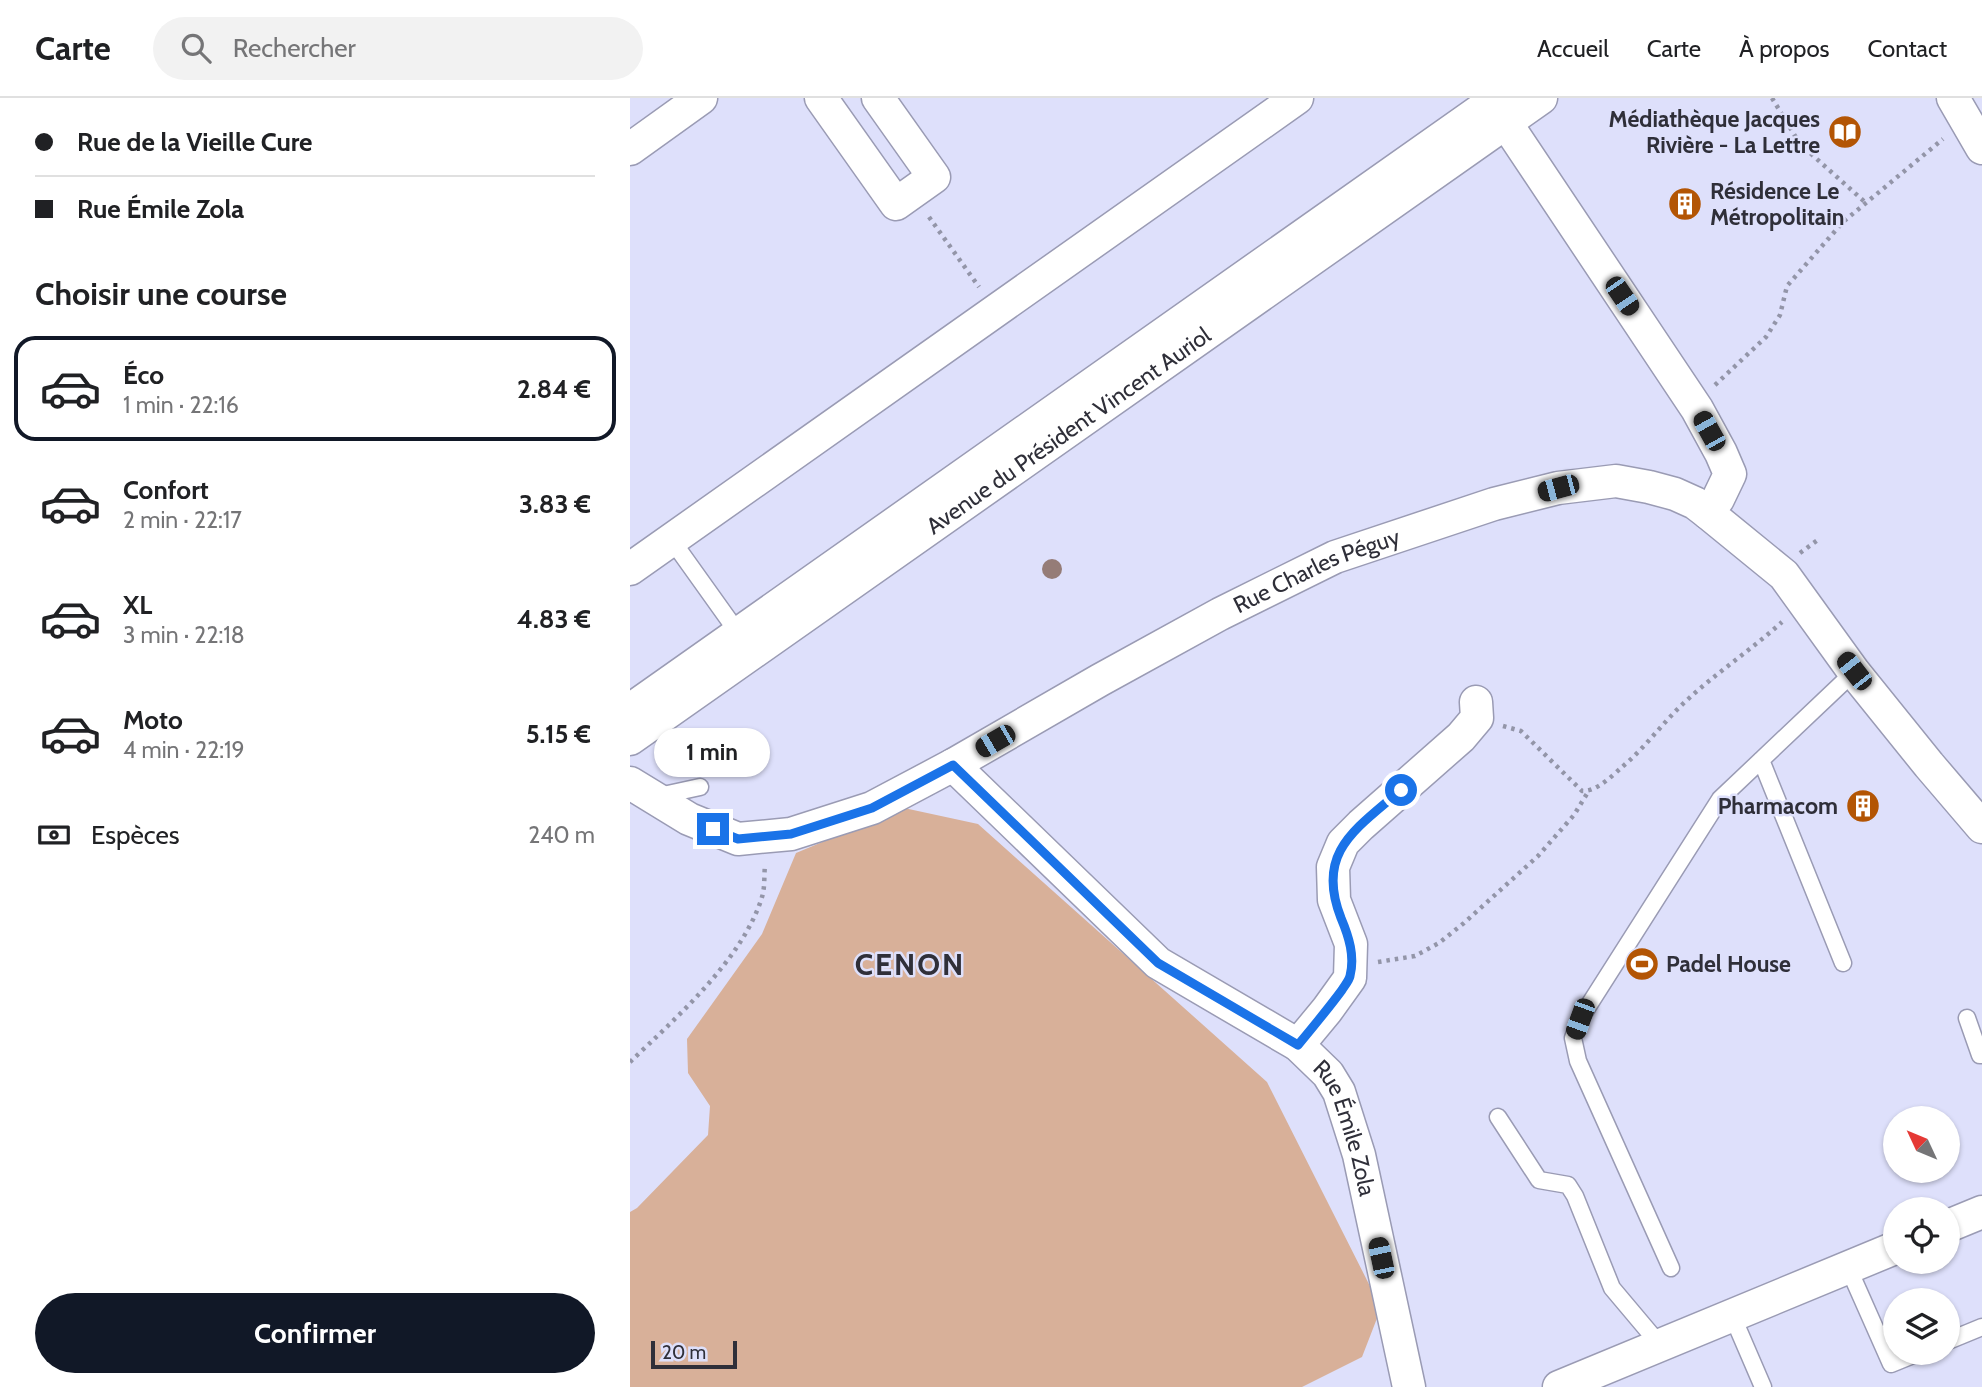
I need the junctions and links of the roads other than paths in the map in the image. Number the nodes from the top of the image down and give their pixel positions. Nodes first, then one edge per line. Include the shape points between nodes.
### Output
1 (701, 98) edge
2 (821, 98) edge
3 (878, 98) edge
4 (1297, 98) edge
5 (1541, 98) edge
6 (1498, 105) edge
7 (1960, 109) edge
8 (1982, 148) edge
9 (630, 149) edge
10 (1708, 513) junction
11 (671, 540) junction
12 (630, 569) edge
13 (746, 643) junction
14 (1854, 671) junction
15 (630, 710) edge
16 (1477, 710) road end
17 (630, 738) edge
18 (1761, 760) junction
19 (953, 765) junction
20 (700, 787) dead end
21 (641, 790) edge
22 (1982, 827) edge
23 (1843, 963) dead end
24 (1967, 1018) dead end
25 (1298, 1045) junction
26 (1982, 1055) edge
27 (1498, 1117) dead end
28 (1981, 1215) edge
29 (1960, 1222) edge
30 (1883, 1253) edge
31 (1848, 1267) junction
32 (1671, 1268) dead end
33 (1732, 1315) junction
34 (1982, 1327) edge
35 (1960, 1336) edge
36 (1660, 1345) junction
37 (1883, 1346) edge
38 (1409, 1387) edge
39 (1559, 1387) edge
40 (1763, 1387) edge

1 - 9 street
2 - 3 street via 896,204 934,177
4 - 11 street
5 - 6 street, Avenue du Président Vincent Auriol
6 - 10 street via 1721,453 1730,474
6 - 13 street, Avenue du Président Vincent Auriol
7 - 8 street
10 - 14 street, Rue Charles Péguy via 1784,575
10 - 19 street, Rue Charles Péguy via 1675,494 1616,481 1558,488 1494,504 1335,557 1220,614
11 - 12 street
11 - 13 lane
13 - 15 street, Avenue du Président Vincent Auriol
13 - 17 street, Avenue du Président Vincent Auriol
14 - 18 lane
14 - 22 street, Rue Charles Péguy
16 - 25 street via 1461,737 1343,843 1333,867 1334,900 1351,944 1350,978
18 - 23 lane
18 - 32 lane via 1720,799 1580,1019 1573,1038 1578,1061
19 - 21 street via 872,808 791,834 738,839 689,819
19 - 25 street, Rue Émile Zola via 1158,963
20 - 21 lane
24 - 26 lane
25 - 38 street, Rue Émile Zola via 1328,1074 1339,1092 1359,1154
27 - 36 lane via 1538,1180 1568,1185 1612,1288
28 - 29 street
30 - 31 street
31 - 33 street
31 - 37 lane
33 - 36 street
33 - 40 lane
34 - 35 lane
36 - 39 street

